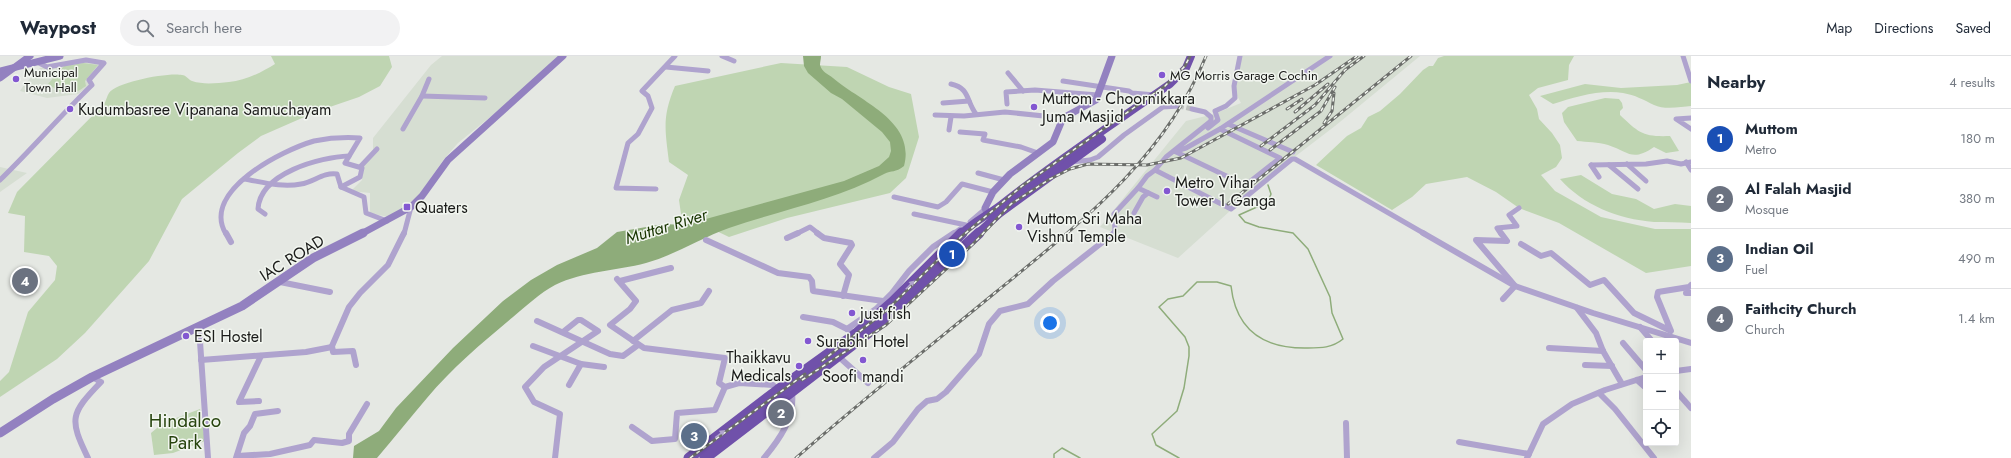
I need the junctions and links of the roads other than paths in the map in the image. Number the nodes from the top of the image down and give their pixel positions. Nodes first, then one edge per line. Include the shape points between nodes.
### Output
1 (30, 56) edge
2 (60, 56) edge
3 (563, 56) edge
4 (675, 56) edge
5 (722, 56) edge
6 (1111, 56) edge
7 (1191, 56) edge
8 (1198, 56) edge
9 (1240, 56) edge
10 (1330, 56) edge
11 (1683, 56) edge
12 (734, 61) dead end
13 (37, 62) junction
14 (16, 67) junction
15 (666, 67) junction
16 (0, 71) edge
17 (708, 71) dead end
18 (1008, 73) dead end
19 (0, 78) edge
20 (428, 79) dead end
21 (1063, 81) dead end
22 (1691, 81) edge
23 (951, 84) dead end
24 (1102, 86) junction
25 (1023, 91) junction
26 (1098, 95) junction
27 (1155, 95) junction
28 (422, 96) junction
29 (485, 98) dead end
30 (969, 101) junction
31 (943, 103) dead end
32 (1007, 104) dead end
33 (1179, 106) tunnel mouth
34 (1192, 109) tunnel mouth
35 (976, 114) junction
36 (935, 116) dead end
37 (951, 117) junction
38 (1063, 118) junction
39 (1691, 118) edge
40 (1228, 124) junction
41 (403, 129) dead end
42 (1220, 129) junction
43 (1691, 129) edge
44 (950, 130) dead end
45 (1197, 131) junction
46 (960, 132) dead end
47 (376, 149) dead end
48 (1174, 151) junction
49 (1293, 152) dead end
50 (1038, 153) junction
51 (349, 156) junction
52 (1067, 161) junction
53 (1689, 162) edge
54 (1627, 164) junction
55 (1609, 165) junction
56 (360, 167) junction
57 (1155, 170) junction
58 (1691, 170) edge
59 (978, 173) dead end
60 (1600, 177) dead end
61 (244, 179) junction
62 (0, 180) edge
63 (1004, 180) junction
64 (1646, 181) dead end
65 (273, 183) junction
66 (341, 187) junction
67 (1138, 188) junction
68 (656, 189) dead end
69 (1638, 189) dead end
70 (1148, 193) junction
71 (991, 196) junction
72 (894, 197) dead end
73 (1157, 197) dead end
74 (410, 207) junction
75 (1519, 208) dead end
76 (986, 212) junction
77 (1134, 213) dead end
78 (265, 214) dead end
79 (914, 214) dead end
80 (387, 221) junction
81 (966, 225) junction
82 (787, 238) dead end
83 (706, 240) dead end
84 (231, 242) dead end
85 (1521, 244) dead end
86 (671, 268) dead end
87 (280, 282) junction
88 (1691, 285) edge
89 (1515, 286) junction
90 (709, 291) dead end
91 (330, 292) dead end
92 (843, 296) junction
93 (1503, 298) dead end
94 (883, 301) junction
95 (1577, 308) junction
96 (803, 317) dead end
97 (537, 321) dead end
98 (199, 327) junction
99 (1640, 327) junction
100 (562, 332) junction
101 (852, 332) junction
102 (1649, 338) edge
103 (581, 342) junction
104 (635, 343) junction
105 (1623, 343) dead end
106 (1691, 343) edge
107 (533, 346) dead end
108 (332, 348) junction
109 (1549, 348) dead end
110 (1603, 351) junction
111 (561, 355) junction
112 (261, 356) junction
113 (839, 357) junction
114 (201, 360) junction
115 (581, 364) junction
116 (1585, 365) dead end
117 (356, 366) dead end
118 (1612, 366) junction
119 (1643, 366) edge
120 (604, 367) dead end
121 (1690, 370) edge
122 (1679, 371) edge
123 (92, 377) junction
124 (1643, 378) edge
125 (1637, 380) junction
126 (868, 383) dead end
127 (1622, 384) junction
128 (569, 385) dead end
129 (1643, 385) edge
130 (725, 387) junction
131 (778, 390) junction
132 (1599, 392) junction
133 (792, 393) junction
134 (1679, 394) edge
135 (259, 401) dead end
136 (772, 402) junction
137 (367, 404) dead end
138 (1691, 408) edge
139 (278, 411) dead end
140 (1346, 423) dead end
141 (632, 427) dead end
142 (0, 433) edge
143 (1458, 442) dead end
144 (1528, 456) edge
145 (236, 457) edge
146 (88, 458) edge
147 (208, 458) edge
148 (555, 458) edge
149 (689, 458) edge
150 (705, 458) edge
151 (764, 458) edge
152 (874, 458) edge
153 (1348, 458) edge
154 (1654, 458) edge

1 - 14 main road
2 - 13 main road
3 - 74 main road, IAC ROAD via 448,160 422,196
4 - 15 street
5 - 12 street
6 - 24 main road
7 - 27 highway via 1179,76
8 - 52 highway via 1191,72 1174,87
9 - 45 street via 1234,86 1235,98 1226,106 1214,111 1218,120 1215,124
10 - 40 street
11 - 22 street
13 - 14 main road
13 - 62 street via 47,67 86,60 104,63 89,80 92,85 53,122 31,150
14 - 16 main road
14 - 19 main road
15 - 17 street
15 - 68 street via 642,91 648,96 652,108 638,134 628,143 616,188
18 - 25 street
20 - 28 street
21 - 24 street
23 - 30 street via 965,88
24 - 26 main road
24 - 27 street
25 - 26 street
25 - 32 street via 1006,92
26 - 38 main road via 1096,100
27 - 52 highway
28 - 29 street
28 - 41 street
30 - 31 street
30 - 35 street via 971,109
33 - 52 street via 1163,107 1098,157
34 - 45 street via 1205,112 1212,119
35 - 37 street
35 - 38 street via 1005,112
36 - 37 street
37 - 44 street
38 - 50 main road via 1053,142
39 - 43 street via 1676,119
40 - 42 street
40 - 49 street
42 - 48 street via 1186,148
42 - 48 street via 1280,158 1247,184 1241,184
45 - 48 street
46 - 50 street via 985,134 983,140
47 - 56 street
48 - 57 street
50 - 63 main road
51 - 56 street via 345,163
51 - 61 street via 360,138 309,142 261,165
51 - 65 street via 329,157 300,165
52 - 76 highway
52 - 113 highway via 999,214 902,305
53 - 54 street
53 - 58 street
54 - 55 street
54 - 64 street
55 - 60 street via 1591,166
55 - 69 street
56 - 66 street via 360,177
57 - 67 street
57 - 89 street via 1231,209 1295,159
59 - 63 street
61 - 65 street
61 - 84 street via 227,199 222,212 222,226
63 - 71 main road
65 - 66 street via 304,184 331,173 337,174
65 - 78 street via 258,199 258,209
66 - 80 street via 364,197 366,213
67 - 70 street
67 - 152 street via 1114,214 1113,234 1028,304 1000,311 989,324 979,354 946,392 937,399 927,401 918,409 893,442
70 - 73 street
70 - 77 street
71 - 72 street via 962,184 938,207
71 - 76 main road
74 - 80 main road, IAC ROAD
74 - 108 street via 404,234 388,265 349,307
75 - 89 street via 1510,215 1517,226 1497,228 1507,241 1476,240
76 - 81 street
101 -> 76 highway via 893,302
79 - 81 street
80 - 87 main road, IAC ROAD via 313,258
81 - 94 street via 933,248
82 - 92 street via 810,227 824,238 851,243 852,246 840,264 849,275
83 - 92 street via 778,273 809,277 813,291
85 - 88 street via 1541,256 1551,253 1590,285 1604,280 1634,313 1670,331 1657,297 1658,292
86 - 104 street via 618,280 636,301 610,325
87 - 91 street
87 - 98 main road, IAC ROAD via 242,306
89 - 93 street
89 - 95 street
90 - 104 street via 701,303 672,310
92 - 94 street
94 - 101 street via 862,319
95 - 99 street
95 - 110 street via 1596,333
96 - 101 street via 833,322
97 - 100 street
98 - 114 street
98 - 123 main road, IAC ROAD
99 - 102 street
99 - 106 street
100 - 103 street
100 - 103 street via 580,320 598,331
101 - 131 highway
103 - 104 street via 620,356 627,354
103 - 111 street
104 - 130 street via 644,348 725,358 719,383
105 - 119 street
107 - 111 street
108 - 112 street
108 - 117 street via 333,352 353,351
109 - 110 street
110 - 118 street
111 - 115 street
111 - 148 street via 544,367 525,387 528,398 535,404 560,414
112 - 114 street
112 - 135 street via 239,402
113 - 126 street
113 - 133 highway
114 - 147 street
115 - 120 street
115 - 128 street
116 - 118 street
118 - 127 street
121 - 122 street
123 - 142 main road, IAC ROAD
123 - 146 street via 101,382 81,406 74,419 75,428
124 - 125 street
125 - 127 street
125 - 129 street
127 - 132 street
130 - 131 street via 739,383 773,385
130 - 141 street via 715,410 677,413 675,439 652,441
131 - 136 highway
132 - 144 street via 1572,404 1543,424
132 - 154 street
133 - 136 highway
133 - 151 street via 793,401 783,432
134 - 138 street
149 -> 136 highway
136 - 150 highway
137 - 145 street via 349,434 349,441 314,440 310,445 270,454
139 - 145 street via 255,414 244,433
140 - 153 street
143 - 144 street

